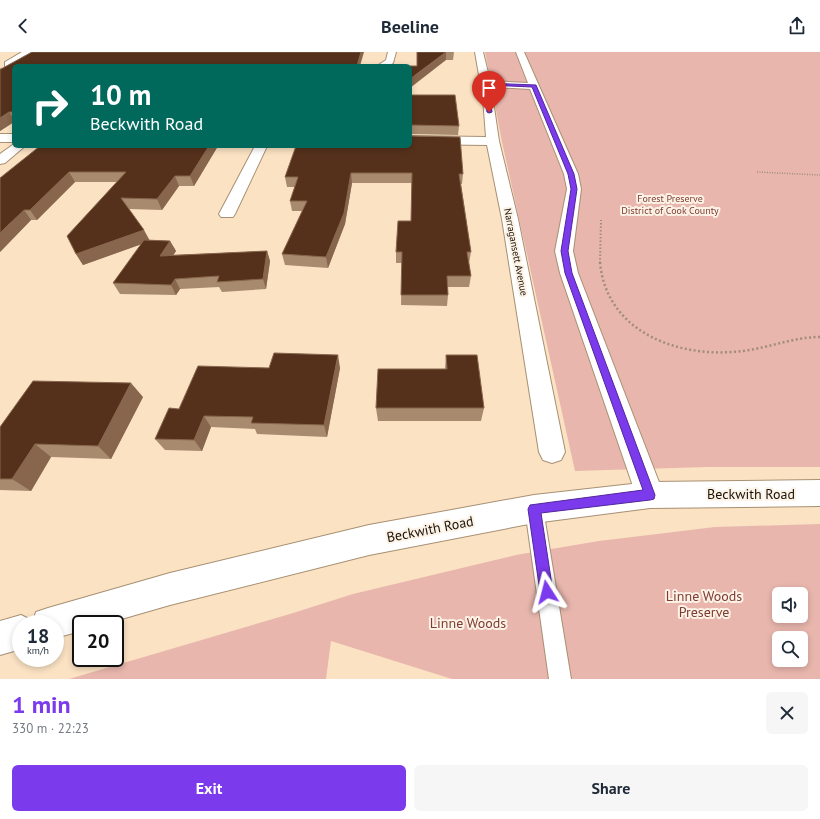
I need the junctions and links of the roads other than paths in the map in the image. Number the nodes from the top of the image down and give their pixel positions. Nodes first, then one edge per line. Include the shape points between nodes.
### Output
1 (28, 52) edge
2 (392, 52) edge
3 (479, 52) edge
4 (520, 52) edge
5 (385, 64) edge
6 (12, 66) edge
7 (485, 84) junction
8 (534, 86) junction
9 (0, 138) edge
10 (12, 138) edge
11 (412, 140) edge
12 (493, 141) junction
13 (15, 148) edge
14 (260, 148) edge
15 (0, 160) edge
16 (227, 214) dead end
17 (552, 452) dead end
18 (820, 493) edge
19 (650, 495) junction
20 (534, 509) junction
21 (64, 619) edge
22 (12, 635) edge
23 (0, 638) edge
24 (560, 679) edge

1 - 6 street via 8,64
2 - 5 street via 390,60
3 - 7 street, Narragansett Avenue
4 - 8 street
7 - 8 street
7 - 12 street, Narragansett Avenue
8 - 19 street via 571,174 574,189 564,251 569,273
9 - 10 street
11 - 12 street
12 - 17 street, Narragansett Avenue
13 - 15 street
14 - 16 street
18 - 19 street, Beckwith Road
19 - 20 street, Beckwith Road
20 - 21 street, Beckwith Road via 369,540 170,589
20 - 24 lane
22 - 23 street

